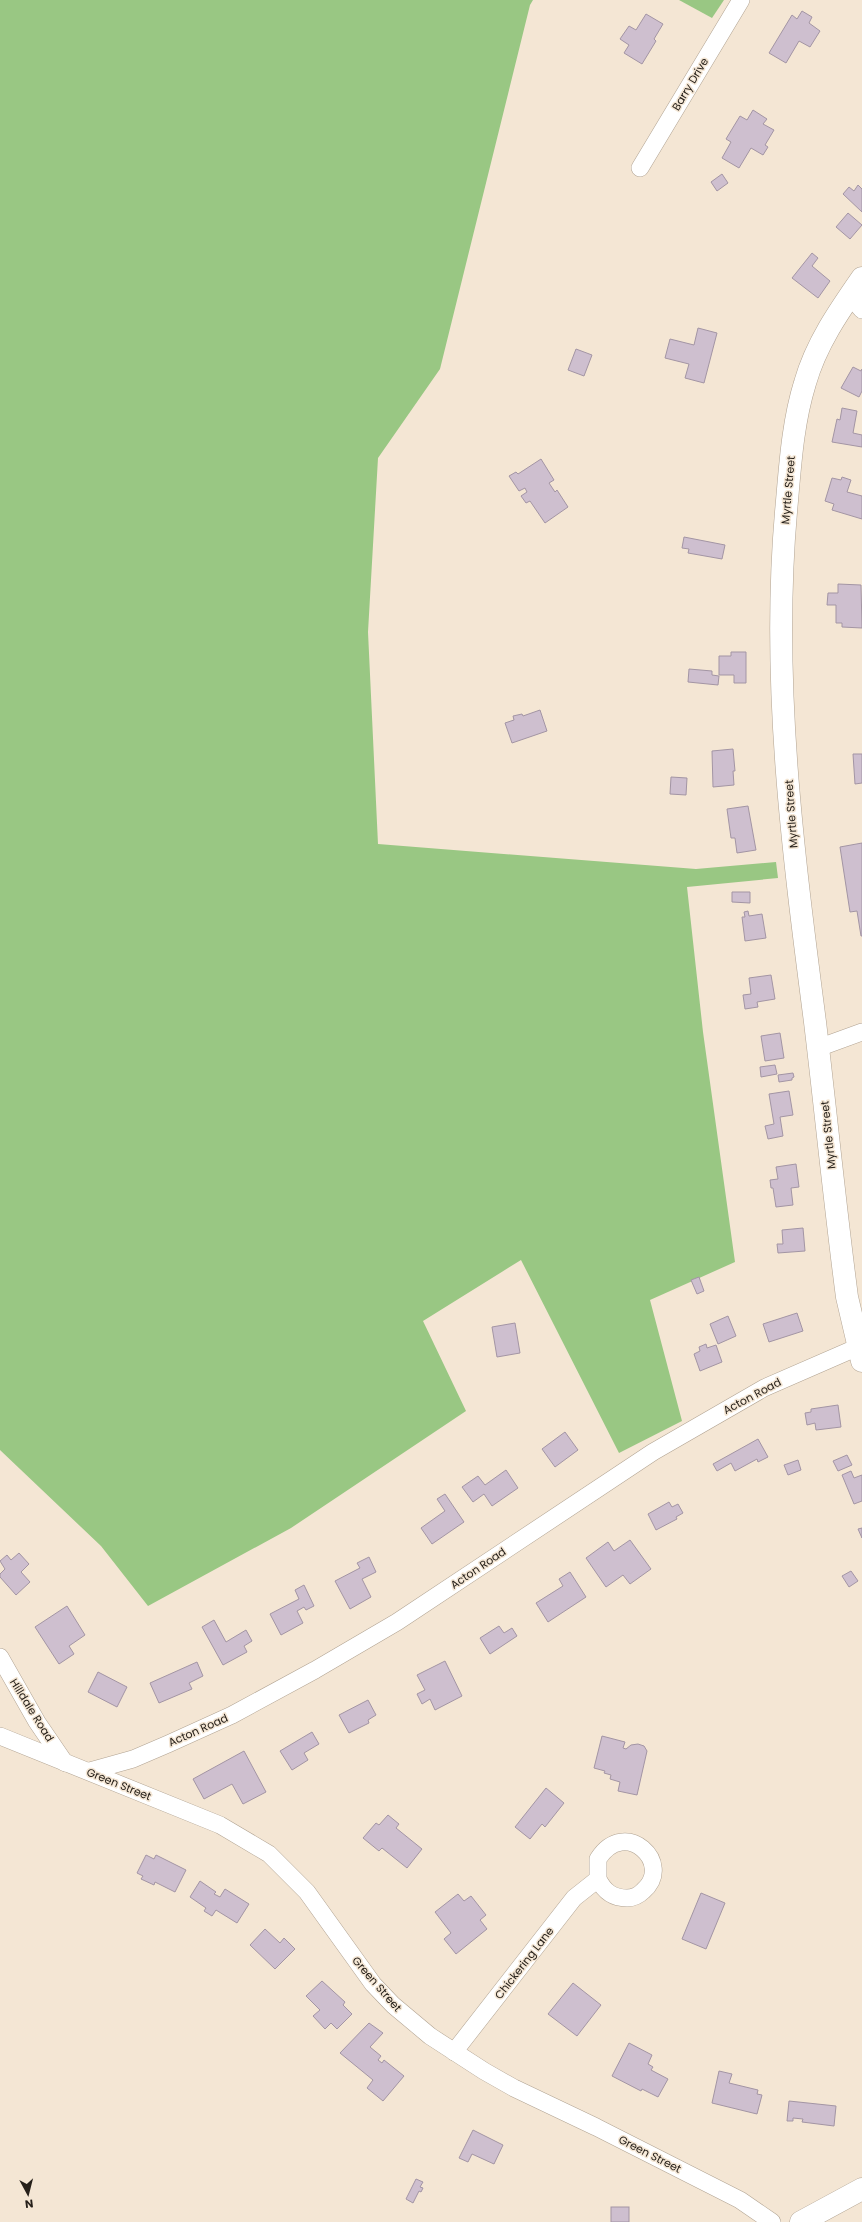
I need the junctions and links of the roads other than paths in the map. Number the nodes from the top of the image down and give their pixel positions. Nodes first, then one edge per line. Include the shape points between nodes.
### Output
1 (741, 0) edge
2 (640, 168) dead end
3 (862, 278) edge
4 (856, 303) edge
5 (862, 1032) edge
6 (818, 1048) junction
7 (860, 1354) edge
8 (0, 1657) edge
9 (0, 1736) edge
10 (65, 1763) junction
11 (90, 1771) junction
12 (598, 1878) dead end
13 (454, 2052) junction
14 (862, 2190) edge
15 (772, 2222) edge
16 (801, 2222) edge

1 - 2 street, Barry Drive
3 - 4 street, Myrtle Street
4 - 6 street, Myrtle Street via 830,325 805,382 791,455 780,589 780,633 791,825
5 - 6 street
6 - 7 street, Myrtle Street via 846,1297
7 - 11 street, Acton Road via 764,1388 653,1452 397,1622 232,1715 133,1758
8 - 10 street, Hilldale Road via 37,1722
9 - 10 street, Green Street
10 - 11 street, Green Street
11 - 13 street, Green Street via 220,1825 269,1854 307,1892 357,1963 393,2005
12 - 13 street, Chickering Lane via 574,1898
13 - 15 street, Green Street via 514,2088 596,2126 740,2200
14 - 16 street

